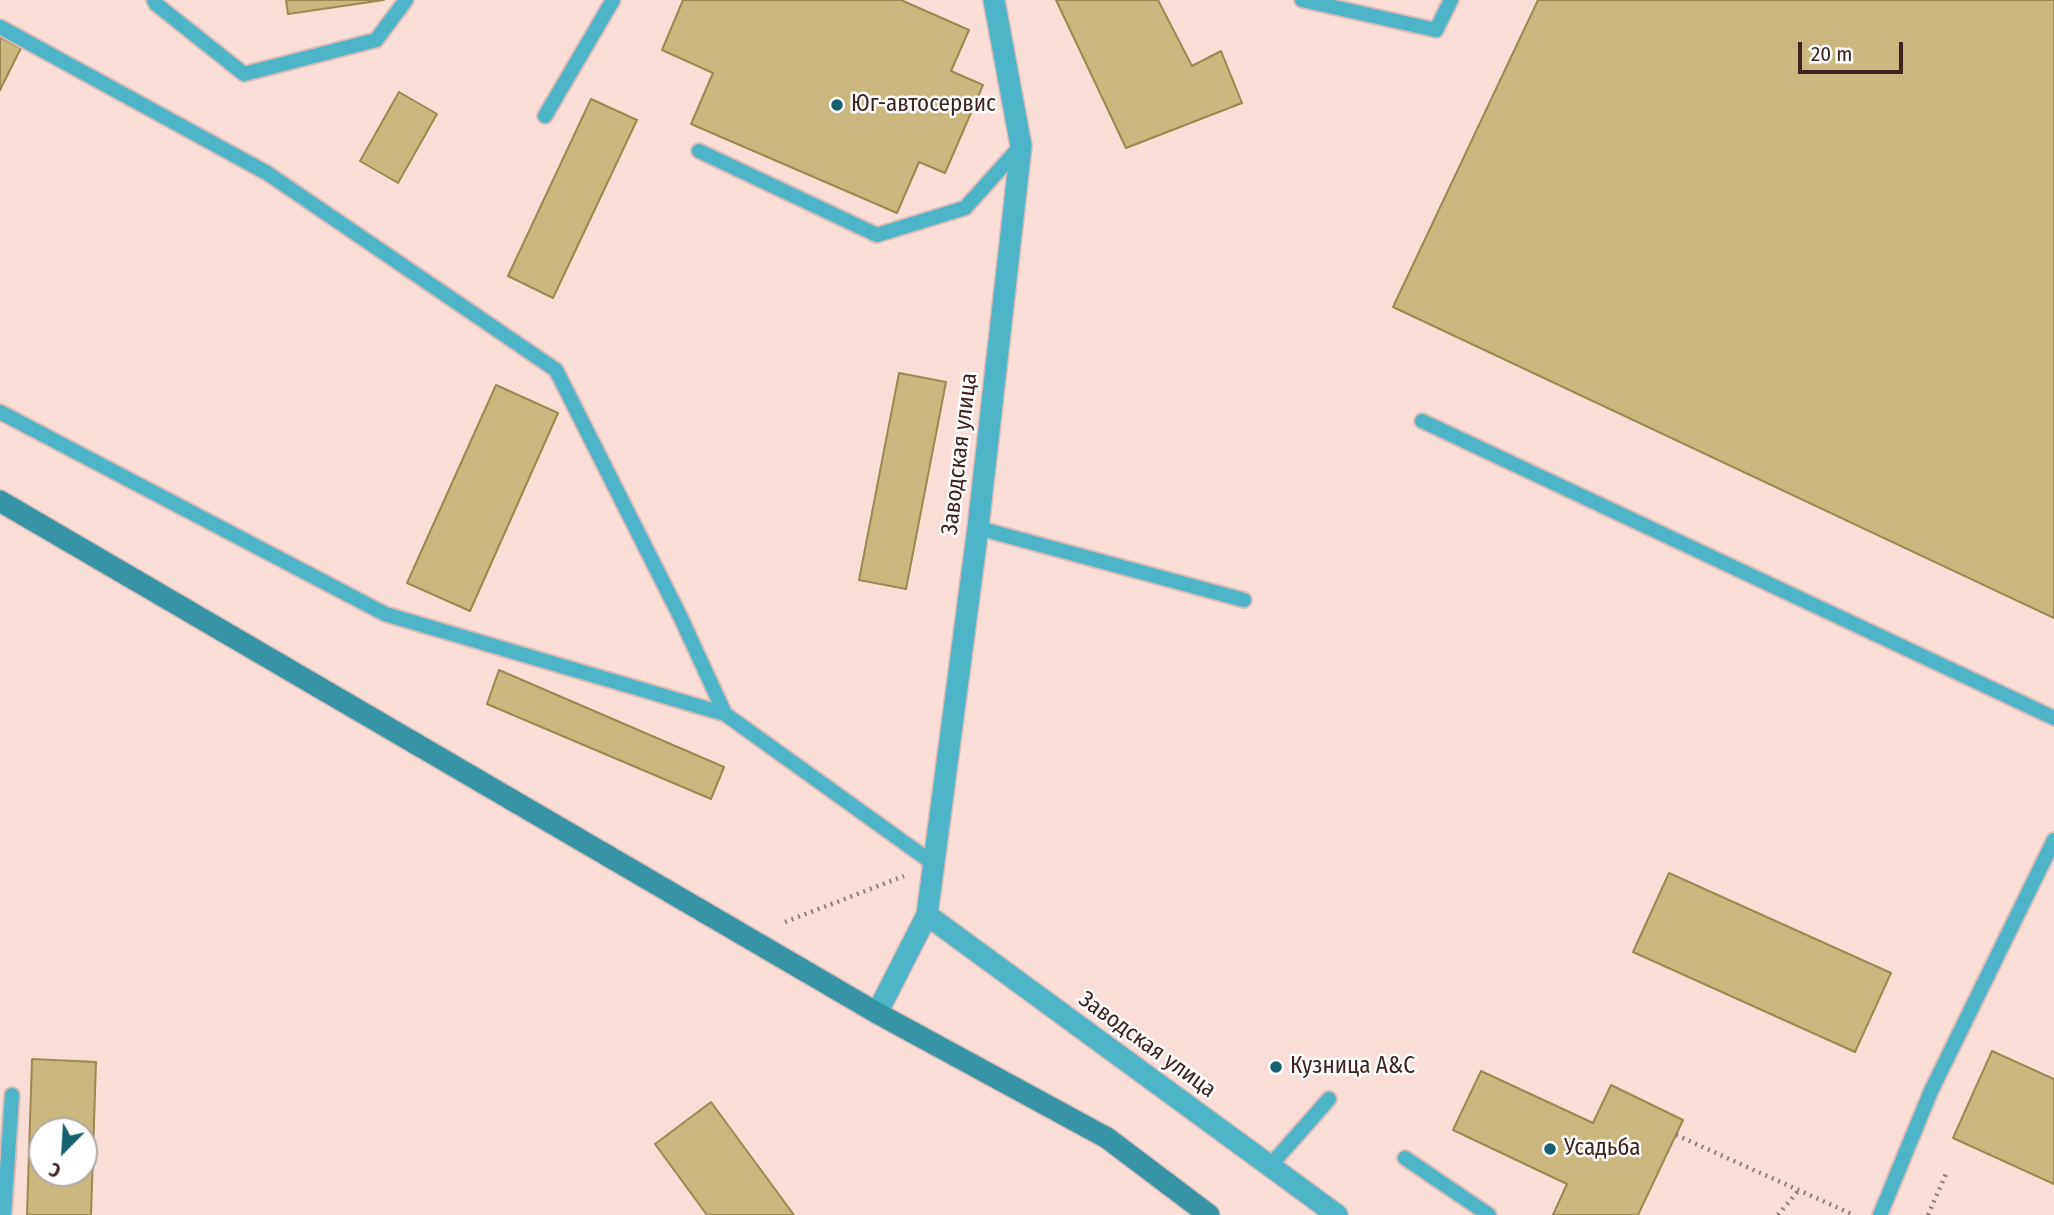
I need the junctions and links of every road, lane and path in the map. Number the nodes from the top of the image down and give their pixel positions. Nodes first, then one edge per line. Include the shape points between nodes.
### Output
1 (154, 0) edge
2 (406, 0) edge
3 (613, 0) edge
4 (994, 0) edge
5 (1302, 0) edge
6 (1451, 0) edge
7 (0, 27) edge
8 (545, 116) dead end
9 (1021, 146) junction
10 (699, 151) dead end
11 (0, 412) edge
12 (1422, 421) dead end
13 (0, 501) edge
14 (978, 528) junction
15 (1244, 600) dead end
16 (725, 714) junction
17 (2054, 718) edge
18 (2054, 840) edge
19 (934, 864) junction
20 (928, 915) junction
21 (785, 922) dead end
22 (877, 1013) junction
23 (12, 1096) dead end
24 (1329, 1099) dead end
25 (1676, 1135) dead end
26 (1405, 1158) dead end
27 (1269, 1167) junction
28 (1946, 1174) dead end
29 (1799, 1190) junction
30 (4, 1215) edge
31 (1209, 1215) edge
32 (1337, 1215) edge
33 (1489, 1215) edge
34 (1779, 1215) edge
35 (1854, 1215) edge
36 (1880, 1215) edge
37 (1928, 1215) edge

1 - 2 lane via 244,74 376,40
3 - 8 lane
4 - 9 street, Заводская улица
5 - 6 lane via 1437,30
7 - 16 lane via 267,173 556,370
9 - 10 lane via 965,208 877,235
9 - 14 street, Заводская улица
11 - 16 lane via 385,614
12 - 17 lane
13 - 22 main road
14 - 15 lane
14 - 19 street, Заводская улица
16 - 19 lane
18 - 36 lane via 1931,1091
19 - 20 street, Заводская улица
19 - 21 path
20 - 22 street, Заводская улица
20 - 27 street, Заводская улица
22 - 31 main road via 1107,1138
23 - 30 lane
24 - 27 lane
25 - 29 path
26 - 33 lane
27 - 32 street, Заводская улица
28 - 37 path
29 - 34 path
29 - 35 path

